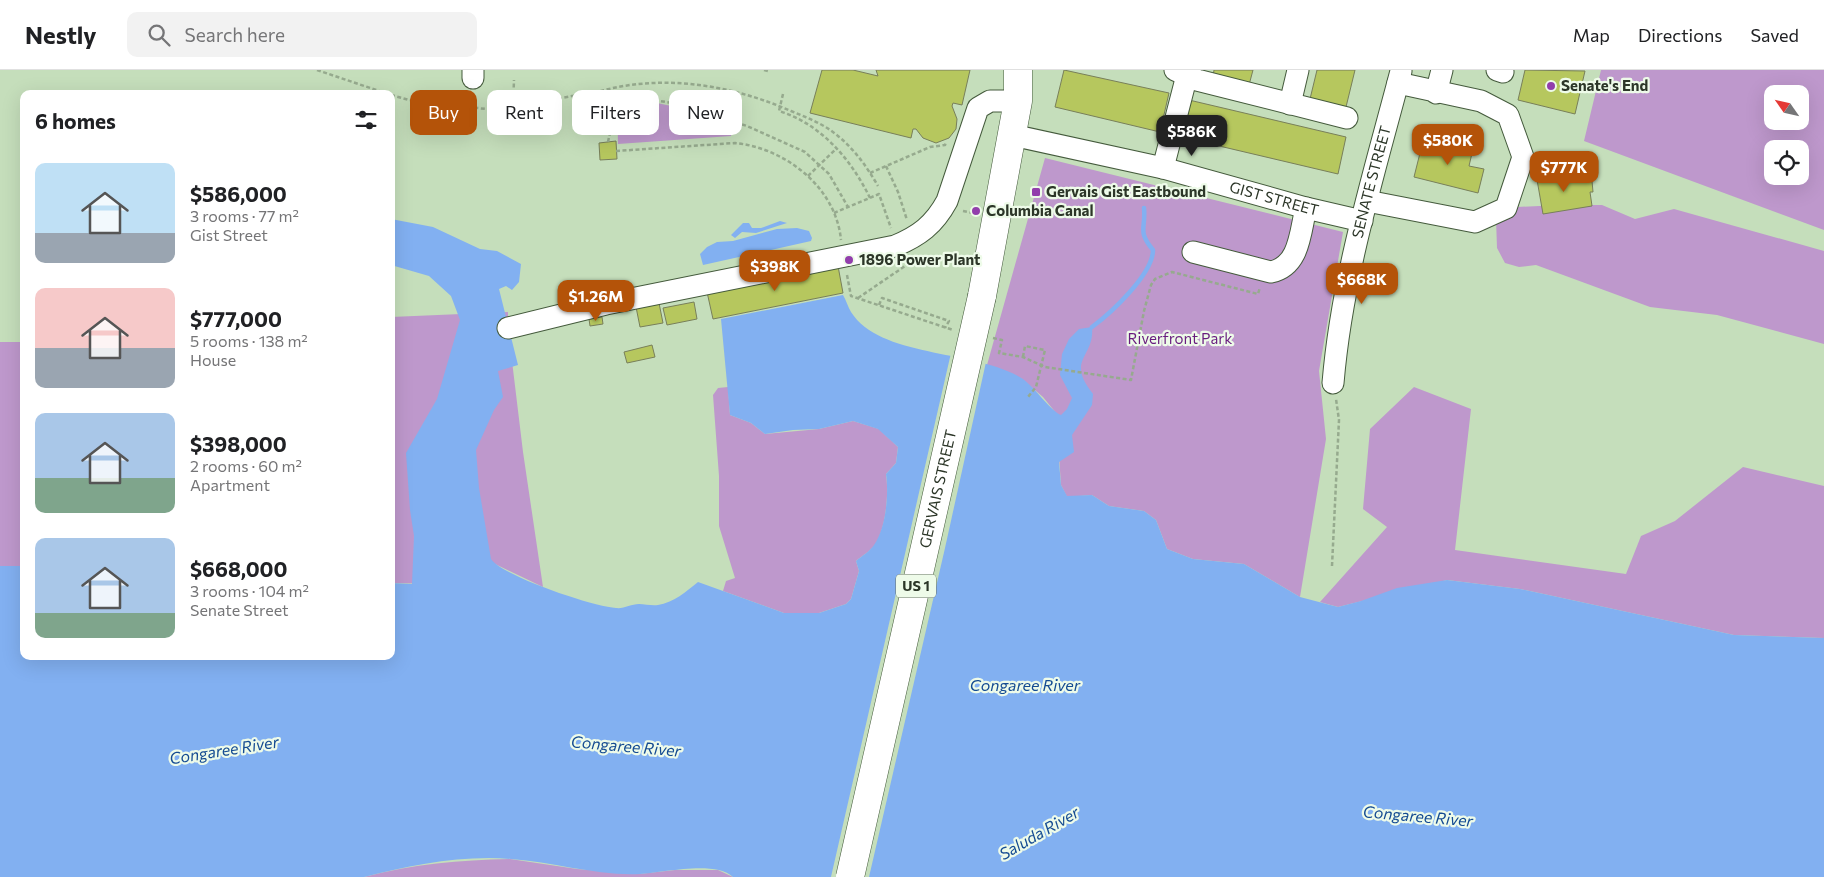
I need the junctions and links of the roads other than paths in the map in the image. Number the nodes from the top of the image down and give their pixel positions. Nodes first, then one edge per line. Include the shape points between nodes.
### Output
1 (1018, 70) edge
2 (1037, 70) edge
3 (1298, 70) edge
4 (1442, 70) edge
5 (1187, 73) edge
6 (1400, 77) edge
7 (1436, 93) junction
8 (1018, 101) junction
9 (1290, 104) junction
10 (1347, 118) dead end
11 (1012, 135) junction
12 (1163, 168) junction
13 (1306, 208) junction
14 (1365, 211) junction
15 (1193, 252) dead end
16 (508, 328) dead end
17 (1333, 383) road end
18 (850, 877) edge

1 - 8 main road, GERVAIS STREET / US 1
2 - 8 main road, GERVAIS STREET
3 - 9 street
4 - 7 street
5 - 9 street
5 - 12 street
6 - 7 street, GIST STREET
6 - 14 street, SENATE STREET
7 - 14 street, GIST STREET via 1481,101 1508,115 1523,158 1506,208 1475,222
8 - 11 main road, GERVAIS STREET / US 1
8 - 16 street via 990,101 978,108 964,157 940,214 925,231 895,246 606,304
9 - 10 street
11 - 12 street, GIST STREET
11 - 18 main road, GERVAIS STREET / US 1, bridge via 982,296
12 - 13 street, GIST STREET
13 - 14 street, GIST STREET
13 - 15 street via 1295,255 1280,270 1271,272
14 - 17 street, SENATE STREET via 1349,271

